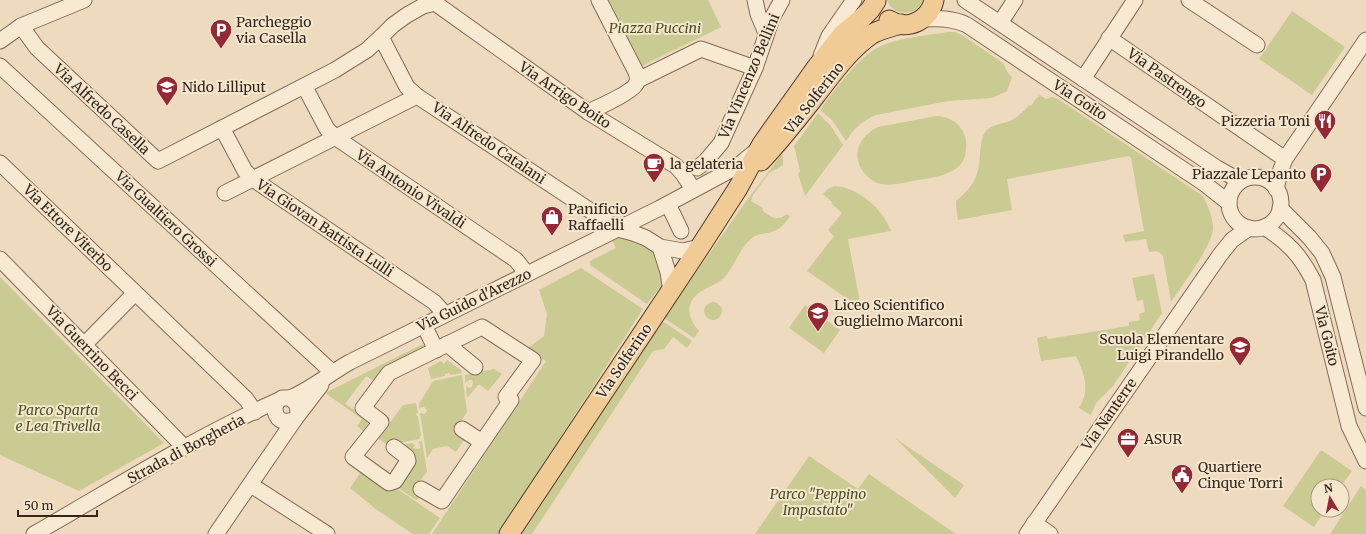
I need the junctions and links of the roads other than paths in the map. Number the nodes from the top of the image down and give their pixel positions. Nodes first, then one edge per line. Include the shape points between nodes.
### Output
1 (84, 0) edge
2 (410, 0) edge
3 (599, 0) edge
4 (755, 0) edge
5 (782, 0) edge
6 (854, 0) edge
7 (876, 0) edge
8 (934, 0) edge
9 (965, 0) edge
10 (1015, 0) edge
11 (1135, 0) edge
12 (1189, 0) edge
13 (434, 2) edge
14 (407, 15) junction
15 (772, 18) junction
16 (923, 19) junction
17 (1000, 23) junction
18 (901, 24) junction
19 (21, 26) junction
20 (766, 33) junction
21 (381, 37) junction
22 (1109, 38) junction
23 (1366, 40) edge
24 (0, 41) edge
25 (1257, 45) dead end
26 (0, 66) edge
27 (755, 68) junction
28 (816, 68) junction
29 (1083, 79) junction
30 (638, 80) junction
31 (308, 93) dead end
32 (417, 96) junction
33 (588, 112) junction
34 (222, 128) junction
35 (335, 137) junction
36 (762, 144) junction
37 (1285, 159) junction
38 (0, 162) edge
39 (697, 168) dead end
40 (1257, 177) junction
41 (253, 179) junction
42 (1240, 182) junction
43 (738, 188) junction
44 (693, 189) junction
45 (1276, 189) junction
46 (225, 193) dead end
47 (668, 204) junction
48 (1230, 208) junction
49 (1280, 208) junction
50 (1264, 227) junction
51 (1249, 228) junction
52 (618, 229) junction
53 (681, 231) dead end
54 (660, 247) junction
55 (700, 247) junction
56 (1220, 255) junction
57 (0, 259) edge
58 (527, 274) junction
59 (671, 292) junction
60 (135, 293) junction
61 (444, 314) junction
62 (424, 324) junction
63 (438, 344) junction
64 (84, 345) junction
65 (475, 366) dead end
66 (332, 372) junction
67 (1363, 386) edge
68 (284, 399) junction
69 (1366, 408) edge
70 (254, 412) junction
71 (288, 418) junction
72 (462, 430) dead end
73 (482, 442) junction
74 (184, 447) junction
75 (394, 447) dead end
76 (1366, 461) edge
77 (251, 484) junction
78 (421, 489) dead end
79 (1030, 529) edge
80 (34, 534) edge
81 (216, 534) edge
82 (327, 534) edge
83 (509, 534) edge
84 (1050, 534) edge

1 - 19 street
2 - 14 street
3 - 30 street
4 - 15 street
4 - 20 street
5 - 15 street, Via Vincenzo Bellini
6 - 28 street, Via Solferino via 829,36
7 - 18 main road, Via Solferino via 885,17
7 - 28 main road, Via Solferino via 870,10 843,34
8 - 16 main road
9 - 17 street, Via Goito
10 - 17 street
11 - 22 street
12 - 25 street
13 - 14 street, Via Alfredo Casella
13 - 21 street, Via Alfredo Casella via 428,15 397,32
13 - 33 street, Via Arrigo Boito
14 - 21 street, Via Alfredo Casella
15 - 20 street, Via Vincenzo Bellini
16 - 18 main road, Via Solferino
16 - 48 street, Via Goito via 937,18 967,25 1206,184
17 - 29 street, Via Goito
18 - 43 main road, Via Solferino via 873,34 858,45
19 - 24 street
19 - 34 street, Via Alfredo Casella via 37,48 158,161
20 - 27 street, Via Vincenzo Bellini
21 - 32 street, Via Alfredo Catalani via 407,87
21 - 34 street, Via Alfredo Casella via 367,50 335,70
22 - 29 street
22 - 37 street, Via Pastrengo
23 - 37 street
26 - 66 street, Via Gualtiero Grossi
27 - 30 street via 702,48
27 - 39 street, Via Vincenzo Bellini via 721,144
28 - 36 main road, Via Solferino
29 - 42 street, Via Goito
30 - 33 street via 636,86 629,91
31 - 35 street, Via Antonio Vivaldi via 327,129
32 - 35 street
32 - 52 street, Via Alfredo Catalani
33 - 44 street, Via Arrigo Boito via 676,166
34 - 41 street, Via Giovan Battista Lulli via 245,171
35 - 41 street
35 - 58 street, Via Antonio Vivaldi via 516,260
36 - 43 main road, Via Solferino
36 - 44 street, Via Guido d'Arezzo via 740,164
37 - 40 street
37 - 45 street
38 - 60 street, Via Ettore Viterbo
40 - 42 street
40 - 45 street via 1268,181
41 - 46 street
41 - 61 street, Via Giovan Battista Lulli via 434,302
42 - 48 street via 1232,191
43 - 55 main road, Via Solferino
44 - 47 street, Via Guido d'Arezzo
45 - 49 street
47 - 52 street, Via Guido d'Arezzo
47 - 53 street
48 - 51 street, Via Goito via 1235,220
48 - 56 street, Via Nanterre
49 - 50 street via 1277,216
49 - 67 street, Via Goito via 1322,253 1333,277
50 - 51 street
50 - 76 street, Via Goito via 1279,236 1290,247 1304,263 1312,280 1349,426
51 - 56 street, Via Nanterre via 1232,240
52 - 54 street via 646,238
52 - 58 street, Via Guido d'Arezzo
54 - 55 street via 683,250
54 - 59 street
55 - 59 main road, Via Solferino
56 - 79 street, Via Nanterre
57 - 64 street, Via Guerrino Becci
58 - 61 street, Via Guido d'Arezzo
59 - 83 main road, Via Solferino
60 - 64 street
60 - 70 street, Via Ettore Viterbo via 246,400
61 - 62 street, Via Guido d'Arezzo
62 - 63 street
62 - 66 street, Via Guido d'Arezzo
63 - 65 street
63 - 73 street via 482,327 533,360 506,397 511,400
63 - 75 street via 389,373 363,408 381,422 353,457 389,483 395,481 408,461 407,457
64 - 74 street, Via Guerrino Becci
66 - 68 street, Strada di Borgheria via 299,394
66 - 71 street
67 - 69 street, Via Goito
68 - 70 street, Strada di Borgheria
68 - 71 street via 297,404
68 - 71 street via 276,404 274,409
70 - 71 street, Strada di Borgheria
70 - 74 street, Strada di Borgheria
71 - 77 street via 281,429 278,443
72 - 73 street
73 - 78 street via 442,501
74 - 80 street, Strada di Borgheria
77 - 81 street
77 - 82 street
79 - 84 street

